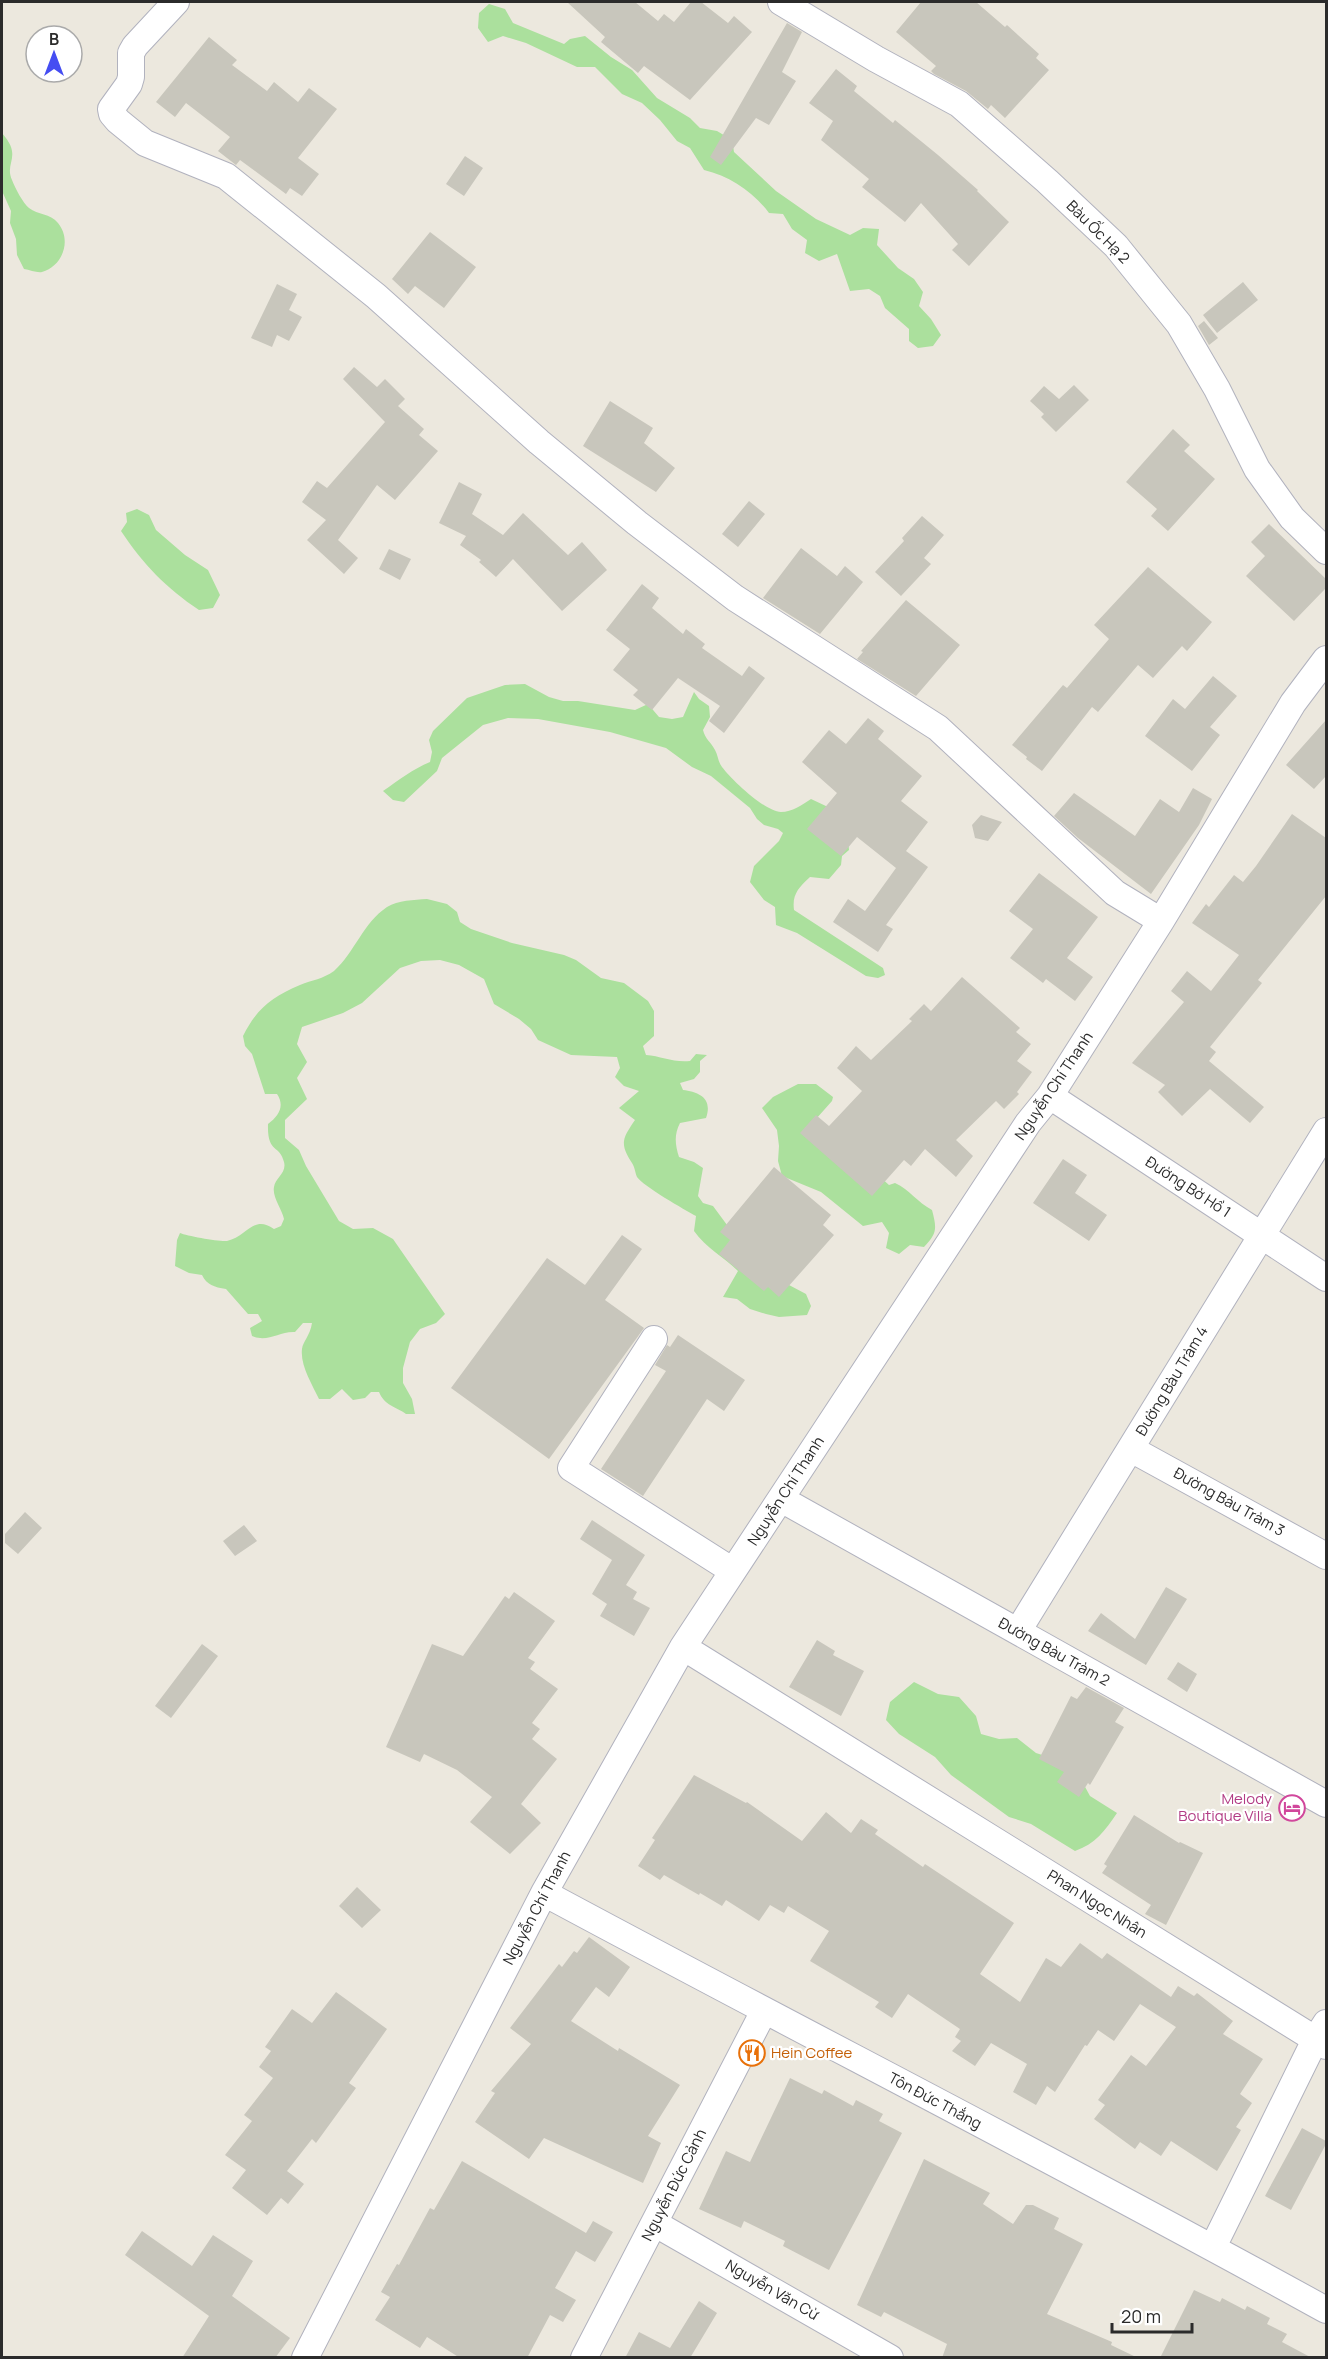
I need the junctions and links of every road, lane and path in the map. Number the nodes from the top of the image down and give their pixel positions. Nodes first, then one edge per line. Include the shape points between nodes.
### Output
1 (176, 2) edge
2 (781, 2) edge
3 (1326, 551) edge
4 (1326, 659) edge
5 (1161, 921) junction
6 (1050, 1096) junction
7 (1326, 1131) edge
8 (1262, 1235) junction
9 (1326, 1278) edge
10 (654, 1339) dead end
11 (1131, 1449) junction
12 (781, 1499) junction
13 (1326, 1556) edge
14 (733, 1571) junction
15 (1018, 1631) junction
16 (683, 1647) junction
17 (1326, 1804) edge
18 (544, 1893) junction
19 (764, 2011) junction
20 (1323, 2036) edge
21 (654, 2223) junction
22 (1213, 2247) junction
23 (1326, 2310) edge
24 (305, 2358) edge
25 (584, 2358) edge
26 (890, 2358) edge

1 - 5 street via 131,53 129,84 111,109 118,121 145,143 226,176 376,296 539,442 637,523 735,598 939,728 1115,892
2 - 3 street, Bàu Ốc Hạ 2 via 959,104 1116,246 1179,324 1218,389 1257,469 1292,518
4 - 5 street, Nguyễn Chí Thanh via 1293,703
5 - 6 street, Nguyễn Chí Thanh
6 - 8 street, Đường Bờ Hồ 1
6 - 12 street, Nguyễn Chí Thanh
7 - 8 street, Đường Bàu Tràm 4
8 - 9 street, Đường Bờ Hồ 1
8 - 11 street, Đường Bàu Tràm 4
10 - 14 street via 571,1468
11 - 13 street, Đường Bàu Tràm 3
11 - 15 street, Đường Bàu Tràm 4
12 - 14 street, Nguyễn Chí Thanh
12 - 15 street, Đường Bàu Tràm 2
14 - 16 street, Nguyễn Chí Thanh
15 - 17 street, Đường Bàu Tràm 2
16 - 18 street, Nguyễn Chí Thanh
16 - 20 street, Phan Ngọc Nhân
18 - 19 street, Tôn Đức Thắng
18 - 24 street, Nguyễn Chí Thanh
19 - 21 street, Nguyễn Đức Cảnh
19 - 22 street, Tôn Đức Thắng
20 - 22 street, Phan Ngọc Nhân
21 - 25 street, Nguyễn Đức Cảnh
21 - 26 street, Nguyễn Văn Cừ
22 - 23 street, Tôn Đức Thắng

